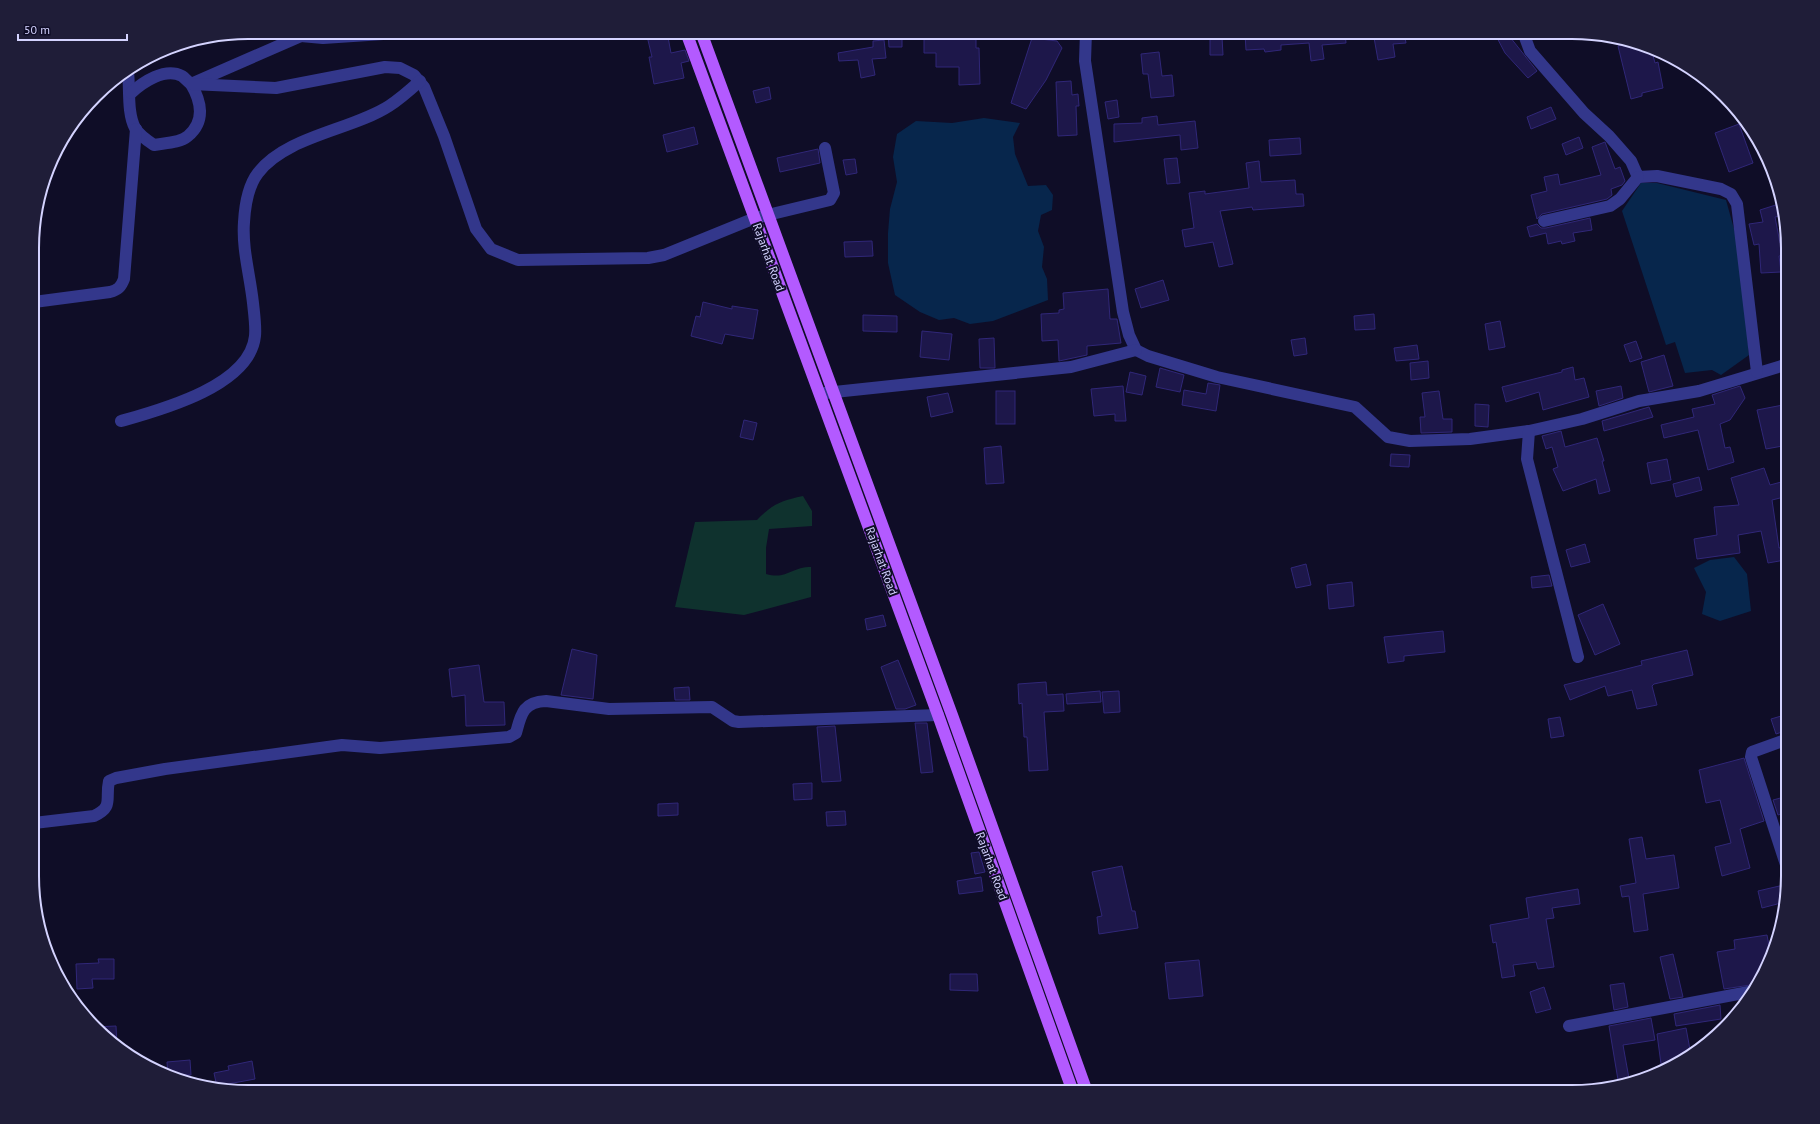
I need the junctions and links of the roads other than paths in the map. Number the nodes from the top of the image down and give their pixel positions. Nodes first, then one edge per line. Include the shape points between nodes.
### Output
1 (286, 39) edge
2 (689, 39) edge
3 (704, 39) edge
4 (1086, 39) edge
5 (1526, 39) edge
6 (129, 76) edge
7 (420, 81) junction
8 (191, 84) junction
9 (131, 93) junction
10 (136, 129) junction
11 (825, 148) dead end
12 (1638, 177) junction
13 (768, 216) junction
14 (755, 218) junction
15 (1544, 221) dead end
16 (39, 301) edge
17 (1136, 350) junction
18 (1781, 366) edge
19 (1757, 372) junction
20 (819, 393) junction
21 (833, 393) junction
22 (121, 421) dead end
23 (1529, 431) junction
24 (1578, 657) dead end
25 (938, 715) junction
26 (1781, 742) edge
27 (39, 823) edge
28 (1781, 849) edge
29 (1746, 993) edge
30 (1569, 1026) dead end
31 (1070, 1085) edge
32 (1084, 1085) edge

1 - 8 street
2 - 14 main road, Rajarhat Road
3 - 13 main road, Rajarhat Road
4 - 17 street via 1085,61 1123,312
5 - 12 street via 1530,51 1584,113 1631,161
6 - 9 street
7 - 8 street via 400,68 385,67 276,88
7 - 14 street via 444,136 476,229 491,249 518,260 648,258 664,255
7 - 22 street via 389,106 282,152 258,173 250,188 245,207 243,233 255,337 245,360 227,377 196,397
8 - 9 street via 181,76 169,74 144,81
8 - 10 street via 202,111 188,136 174,142 154,145
9 - 10 street via 129,107
10 - 16 street via 122,285 110,292
11 - 13 street via 833,197 830,200
12 - 15 street via 1620,199 1610,206
12 - 19 street via 1657,176 1721,189 1731,194 1737,204
13 - 14 street
13 - 21 main road, Rajarhat Road
14 - 20 main road, Rajarhat Road
17 - 21 street via 1071,367
17 - 23 street via 1217,377 1355,407 1388,437 1410,441 1470,440
18 - 19 street
19 - 23 street via 1699,392 1639,401 1582,419
20 - 21 street
20 - 25 main road, Rajarhat Road
21 - 32 main road, Rajarhat Road
23 - 24 street via 1527,459
25 - 27 street via 738,722 712,708 608,709 537,701 525,708 516,733 509,737 380,748 342,745 116,778 109,782 108,805 104,812 87,817
25 - 31 main road, Rajarhat Road
26 - 28 street via 1752,752 1751,757
29 - 30 street

